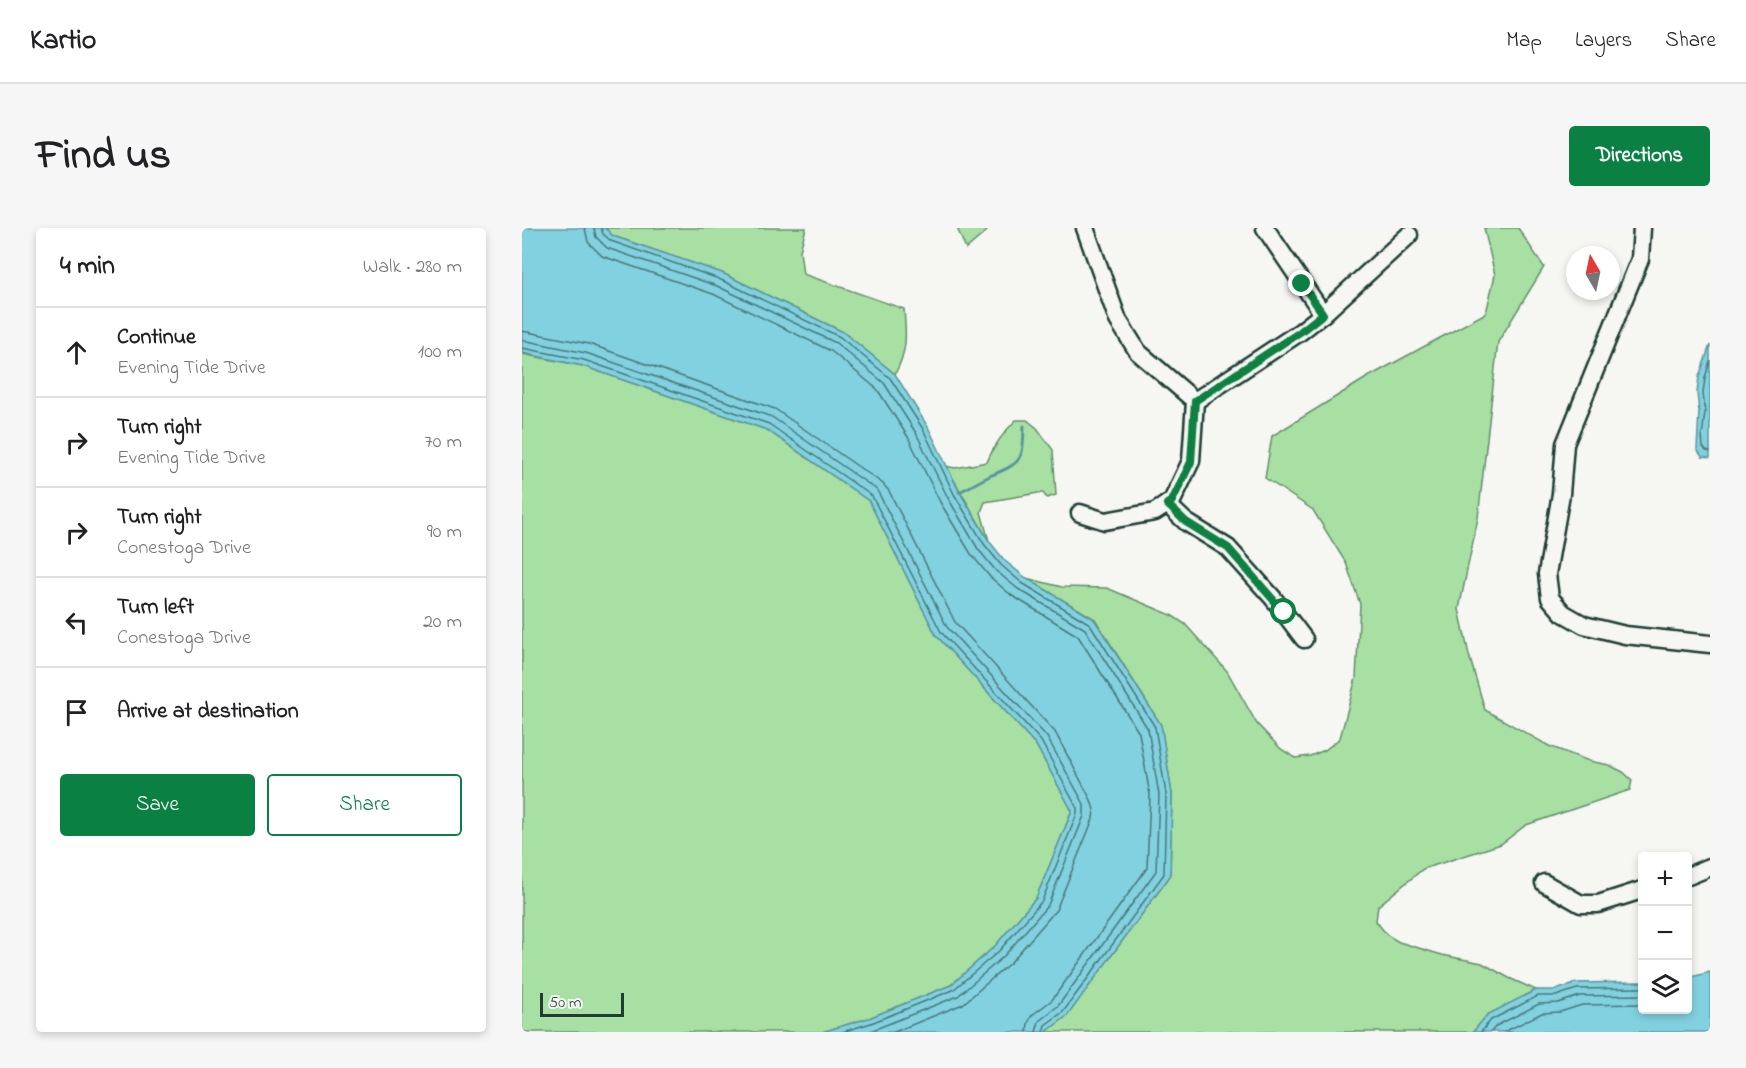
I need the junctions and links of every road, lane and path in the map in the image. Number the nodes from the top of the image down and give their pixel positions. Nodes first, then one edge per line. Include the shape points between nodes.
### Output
1 (1085, 228) edge
2 (1265, 228) edge
3 (1642, 228) edge
4 (1409, 235) dead end
5 (1323, 314) junction
6 (1195, 401) junction
7 (1167, 504) junction
8 (1080, 513) dead end
9 (1304, 639) dead end
10 (1710, 644) edge
11 (1710, 867) edge
12 (1692, 874) edge
13 (1544, 883) dead end
14 (1638, 891) edge

1 - 6 street via 1118,320 1138,352
2 - 5 street
3 - 10 street via 1640,259 1565,444 1547,574 1550,598 1563,613 1584,625 1625,635
4 - 5 street
5 - 6 street
6 - 7 street via 1191,462
7 - 8 street via 1155,512 1105,521
7 - 9 street via 1186,522 1228,548
11 - 12 street
13 - 14 street via 1581,904 1598,904

